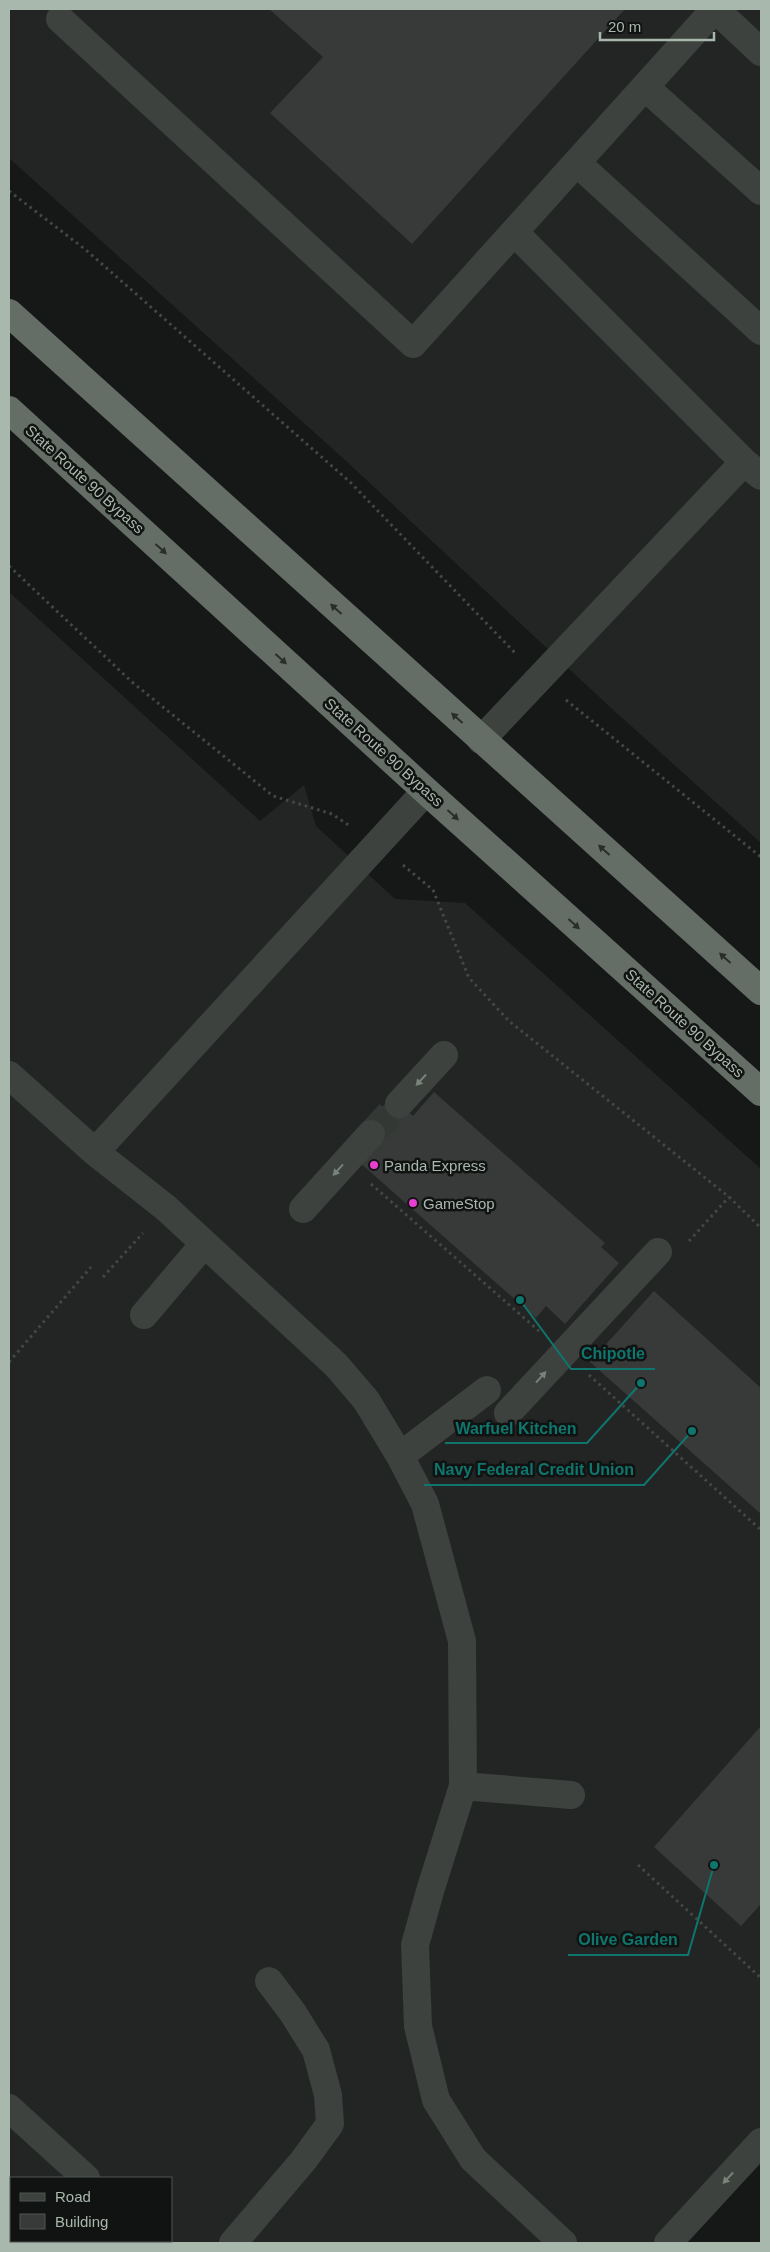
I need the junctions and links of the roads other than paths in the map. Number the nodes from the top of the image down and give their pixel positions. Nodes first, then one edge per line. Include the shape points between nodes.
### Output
1 (715, 9) edge
2 (60, 19) dead end
3 (761, 52) edge
4 (645, 87) junction
5 (576, 162) junction
6 (761, 191) edge
7 (514, 232) junction
8 (9, 313) edge
9 (761, 331) edge
10 (9, 410) edge
11 (753, 469) edge
12 (481, 740) junction
13 (426, 791) junction
14 (761, 991) edge
15 (444, 1056) dead end
16 (13, 1087) edge
17 (761, 1092) edge
18 (399, 1104) tunnel mouth
19 (371, 1134) tunnel mouth
20 (95, 1152) junction
21 (303, 1209) dead end
22 (204, 1244) junction
23 (658, 1252) dead end
24 (144, 1314) dead end
25 (487, 1390) dead end
26 (508, 1413) dead end
27 (400, 1456) junction
28 (463, 1786) junction
29 (571, 1795) dead end
30 (269, 1981) dead end
31 (9, 2108) edge
32 (761, 2142) edge
33 (85, 2177) edge
34 (233, 2243) edge
35 (563, 2243) edge
36 (668, 2243) edge

1 - 3 street
1 - 4 street
2 - 7 street via 413,344
4 - 5 street
4 - 6 street
5 - 7 street
5 - 9 street
7 - 11 street
12 -> 8 highway
10 -> 13 highway, State Route 90 Bypass
11 - 12 street
14 -> 12 highway
13 -> 17 highway, State Route 90 Bypass
13 - 20 street
15 -> 18 street
16 - 20 street
19 -> 21 street
20 - 22 street via 166,1208
22 - 24 street
22 - 27 street via 336,1365 366,1400
26 -> 23 street
25 - 27 street
27 - 28 street via 425,1504 462,1641
28 - 29 street
28 - 35 street via 415,1945 418,2026 436,2100 473,2158
30 - 34 street via 316,2050 328,2095 330,2124
31 - 33 street
32 -> 36 street

